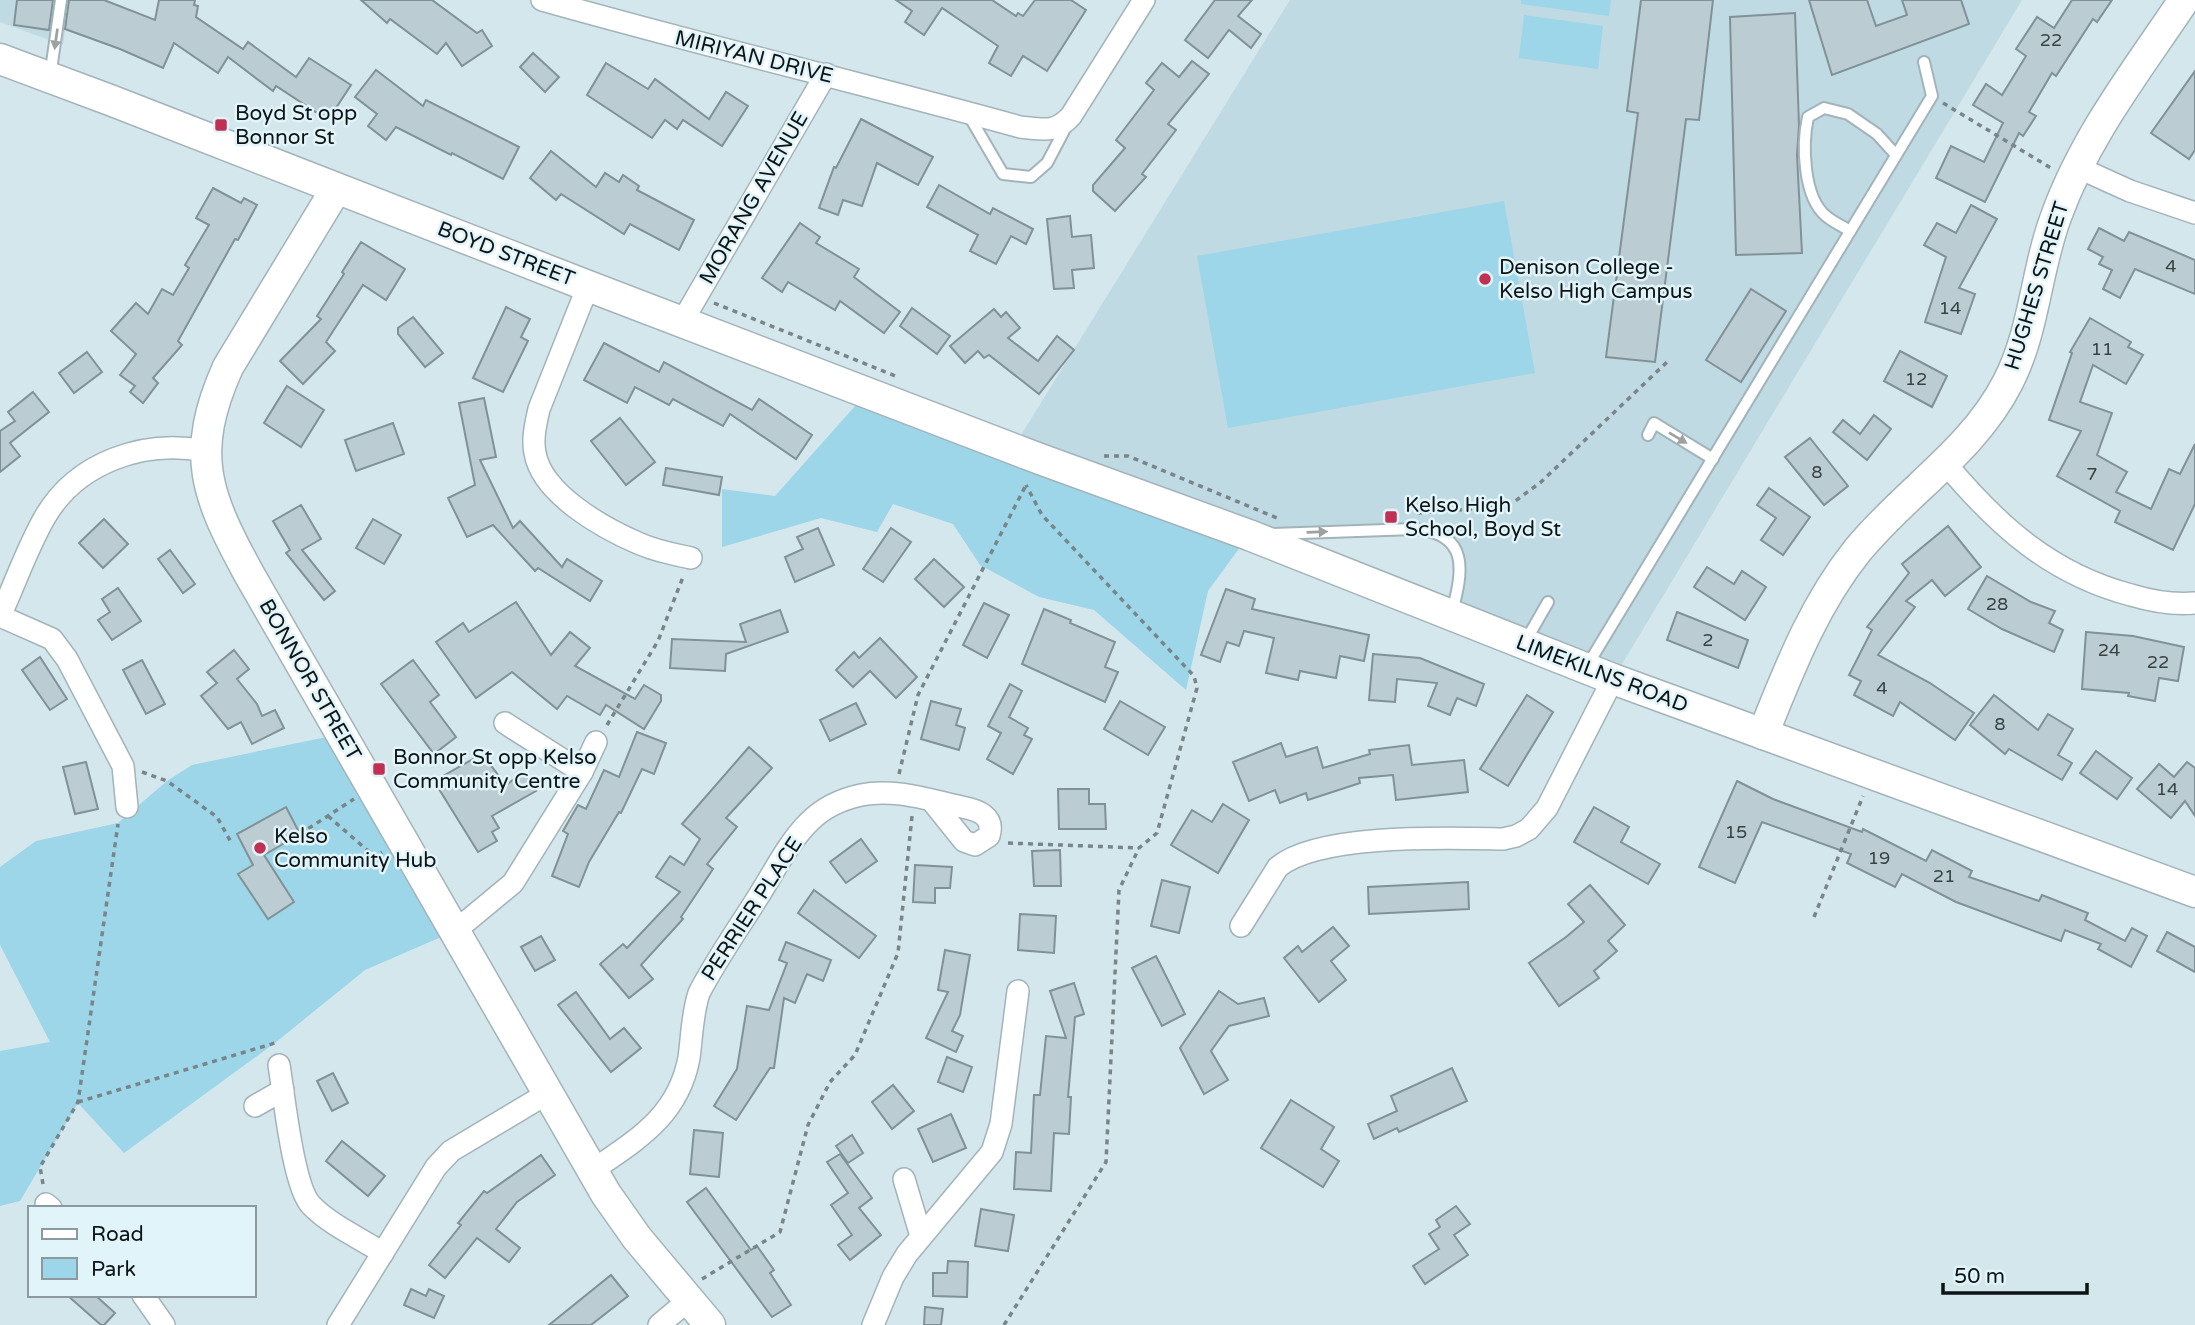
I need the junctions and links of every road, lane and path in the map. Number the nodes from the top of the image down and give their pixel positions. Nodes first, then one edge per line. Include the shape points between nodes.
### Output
1 (61, 0) edge
2 (542, 0) edge
3 (1144, 0) edge
4 (2184, 0) edge
5 (0, 59) edge
6 (1924, 62) dead end
7 (826, 74) junction
8 (50, 78) junction
9 (1932, 96) junction
10 (967, 112) junction
11 (1071, 116) junction
12 (1896, 155) junction
13 (2074, 173) junction
14 (336, 189) junction
15 (2195, 213) edge
16 (1850, 231) junction
17 (588, 286) junction
18 (696, 296) junction
19 (682, 322) junction
20 (1667, 362) dead end
21 (902, 378) dead end
22 (1648, 435) dead end
23 (205, 451) junction
24 (1026, 453) junction
25 (1095, 455) dead end
26 (1713, 458) junction
27 (1946, 464) junction
28 (1026, 485) junction
29 (1406, 514) dead end
30 (1287, 522) dead end
31 (1249, 535) junction
32 (691, 558) joint
33 (1548, 602) dead end
34 (2195, 603) edge
35 (0, 616) edge
36 (1451, 616) junction
37 (1524, 644) junction
38 (1599, 673) junction
39 (505, 723) dead end
40 (1763, 734) junction
41 (596, 742) joint
42 (123, 766) junction
43 (582, 772) junction
44 (1871, 774) junction
45 (372, 787) junction
46 (913, 797) junction
47 (127, 807) joint
48 (328, 816) junction
49 (300, 834) dead end
50 (989, 836) joint
51 (403, 839) junction
52 (232, 844) dead end
53 (1139, 848) junction
54 (2195, 892) edge
55 (1814, 917) dead end
56 (1241, 926) dead end
57 (455, 931) junction
58 (1018, 991) dead end
59 (279, 1065) joint
60 (284, 1090) junction
61 (548, 1093) junction
62 (78, 1102) junction
63 (255, 1106) dead end
64 (593, 1170) junction
65 (904, 1179) dead end
66 (48, 1206) edge
67 (921, 1236) junction
68 (383, 1253) junction
69 (686, 1295) junction
70 (144, 1297) edge
71 (164, 1325) edge
72 (338, 1325) edge
73 (659, 1325) edge
74 (710, 1325) edge
75 (873, 1325) edge
76 (1004, 1325) edge

1 -> 8 lane
2 - 7 street, MIRIYAN DRIVE
3 - 11 street
4 - 13 main road, HUGHES STREET via 2110,109
5 - 8 main road, BOYD STREET
6 - 9 lane
7 - 10 street, MIRIYAN DRIVE
7 - 18 street, MORANG AVENUE
8 - 14 main road, BOYD STREET
9 - 12 lane
9 - 13 path
10 - 11 street, MIRIYAN DRIVE via 1041,129 1056,129
10 - 11 lane via 1003,174 1031,177 1047,163
12 - 16 lane
12 - 16 lane via 1848,114 1825,108 1808,117 1804,135 1811,196 1825,216
13 - 15 street
13 - 27 main road, HUGHES STREET via 2049,237 2009,381 1991,411
14 - 17 main road, BOYD STREET
14 - 23 main road, BONNOR STREET via 228,367 208,425
16 - 26 lane
17 - 19 main road, BOYD STREET
17 - 32 street via 534,429 535,453 543,475 560,495 611,528 638,543
18 - 19 street, MORANG AVENUE
18 - 21 path
19 - 24 main road, BOYD STREET
20 - 29 path via 1514,502
22 -> 26 lane via 1654,423
23 - 35 street via 185,447 136,451 101,465 73,484 45,517
23 - 45 main road, BONNOR STREET via 213,502 232,542
24 - 28 path
24 - 31 main road, LIMEKILNS ROAD
25 - 30 path via 1128,456
26 - 38 lane
27 - 34 street via 2009,531 2076,576 2147,599
27 - 40 main road, HUGHES STREET via 1885,520 1840,574 1801,641
28 - 46 path via 918,695 909,738
28 - 53 path via 1042,515 1194,676 1197,688 1157,832
31 - 36 main road, LIMEKILNS ROAD
31 -> 36 lane via 1414,529 1436,533 1453,547 1461,566
32 - 41 path via 658,641
33 - 37 lane
35 - 42 street via 52,639
36 - 37 main road, LIMEKILNS ROAD
37 - 38 main road, LIMEKILNS ROAD
38 - 40 main road, LIMEKILNS ROAD
38 - 56 street via 1547,808 1529,829 1503,839 1399,839 1306,851 1278,866
39 - 43 street
40 - 44 main road, LIMEKILNS ROAD
41 - 43 street
42 - 47 street
42 - 52 path via 167,781 217,817
43 - 57 street via 513,883
44 - 54 main road, LIMEKILNS ROAD
44 - 55 path
45 - 48 path
45 - 51 main road, BONNOR STREET
46 - 50 street, PERRIER PLACE via 982,813 990,824
46 - 64 street, PERRIER PLACE via 861,795 842,800 810,821 699,993 676,1098 647,1131
46 - 69 path via 898,953 855,1055 830,1082 808,1125 780,1232
47 - 62 path via 118,823
48 - 49 path
48 - 51 path via 375,857
50 - 53 path via 1009,844
51 - 57 main road, BONNOR STREET
53 - 76 path via 1119,890 1106,1162
57 - 61 main road, BONNOR STREET
58 - 67 street via 992,1152
59 - 60 street
59 - 62 path via 275,1043
60 - 63 street
60 - 68 street via 298,1177 306,1198 321,1214
61 - 64 main road, BONNOR STREET
61 - 68 street via 443,1159
62 - 66 path via 40,1167
64 - 69 main road, BONNOR STREET via 637,1238
65 - 67 street
67 - 75 street via 893,1277
68 - 72 street
69 - 73 street
69 - 74 main road, BONNOR STREET
70 - 71 street

